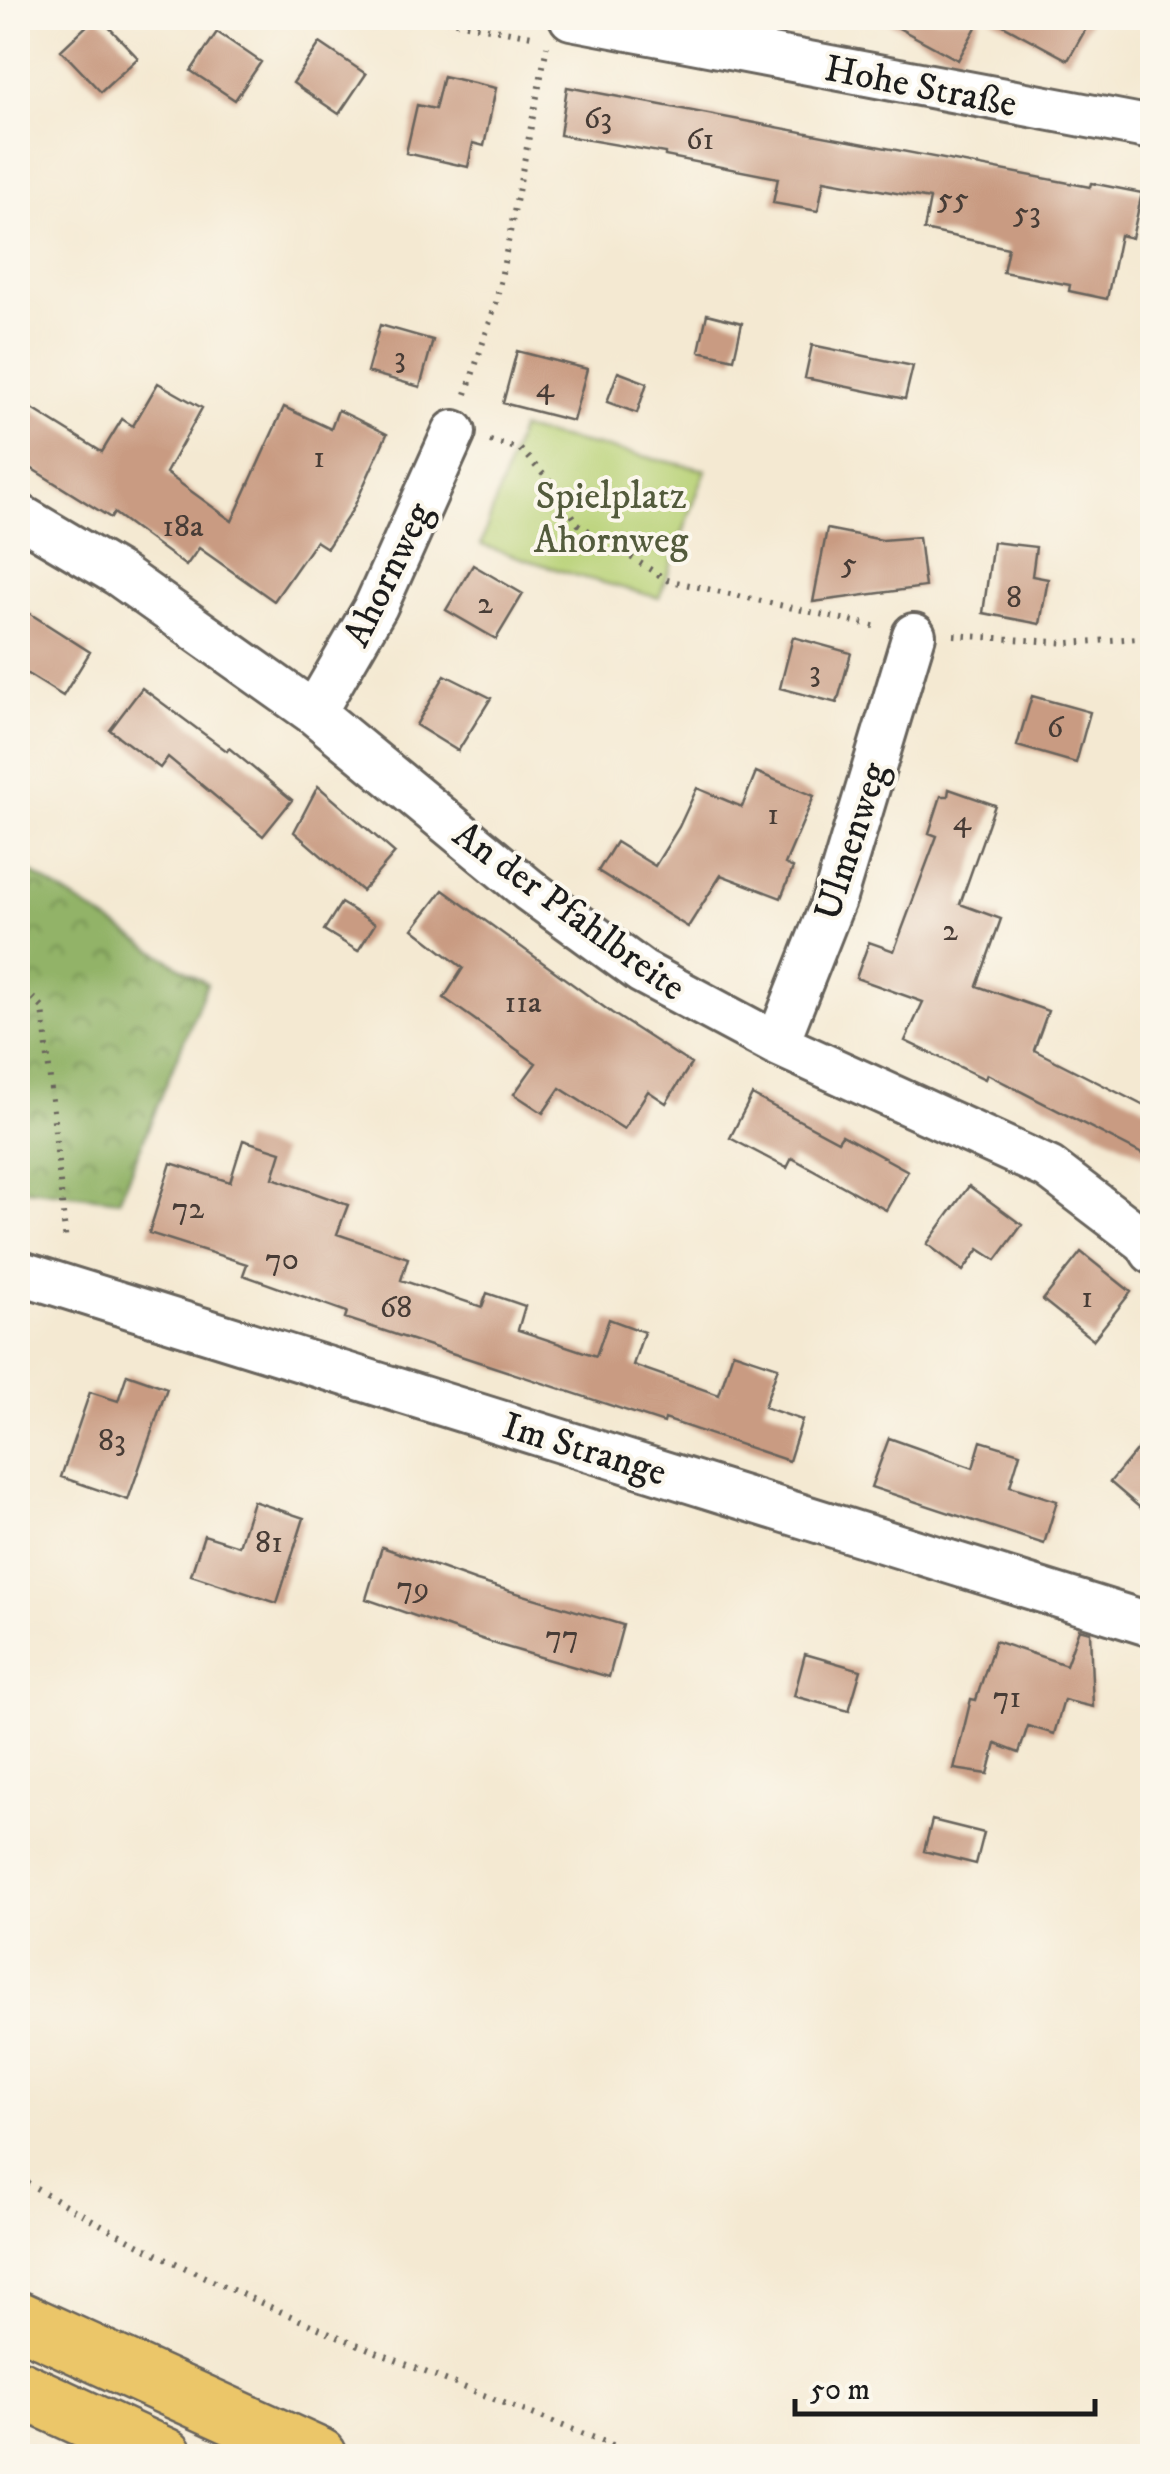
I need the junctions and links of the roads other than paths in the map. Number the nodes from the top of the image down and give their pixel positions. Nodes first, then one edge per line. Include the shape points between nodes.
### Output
1 (560, 28) edge
2 (1152, 128) edge
3 (454, 432) road end
4 (18, 514) edge
5 (914, 635) road end
6 (314, 713) junction
7 (776, 1044) junction
8 (1152, 1252) edge
9 (18, 1272) edge
10 (1152, 1624) edge
11 (18, 2319) edge
12 (18, 2388) edge
13 (165, 2456) edge
14 (319, 2456) edge

1 - 2 street, Hohe Straße
3 - 6 street, Ahornweg via 376,606
4 - 6 street, An der Pfahlbreite via 118,574
5 - 7 street, Ulmenweg via 834,898
6 - 7 street, An der Pfahlbreite via 529,890 642,972
7 - 8 street, An der Pfahlbreite via 1049,1168
9 - 10 street, Im Strange
11 - 14 highway
12 - 13 highway

